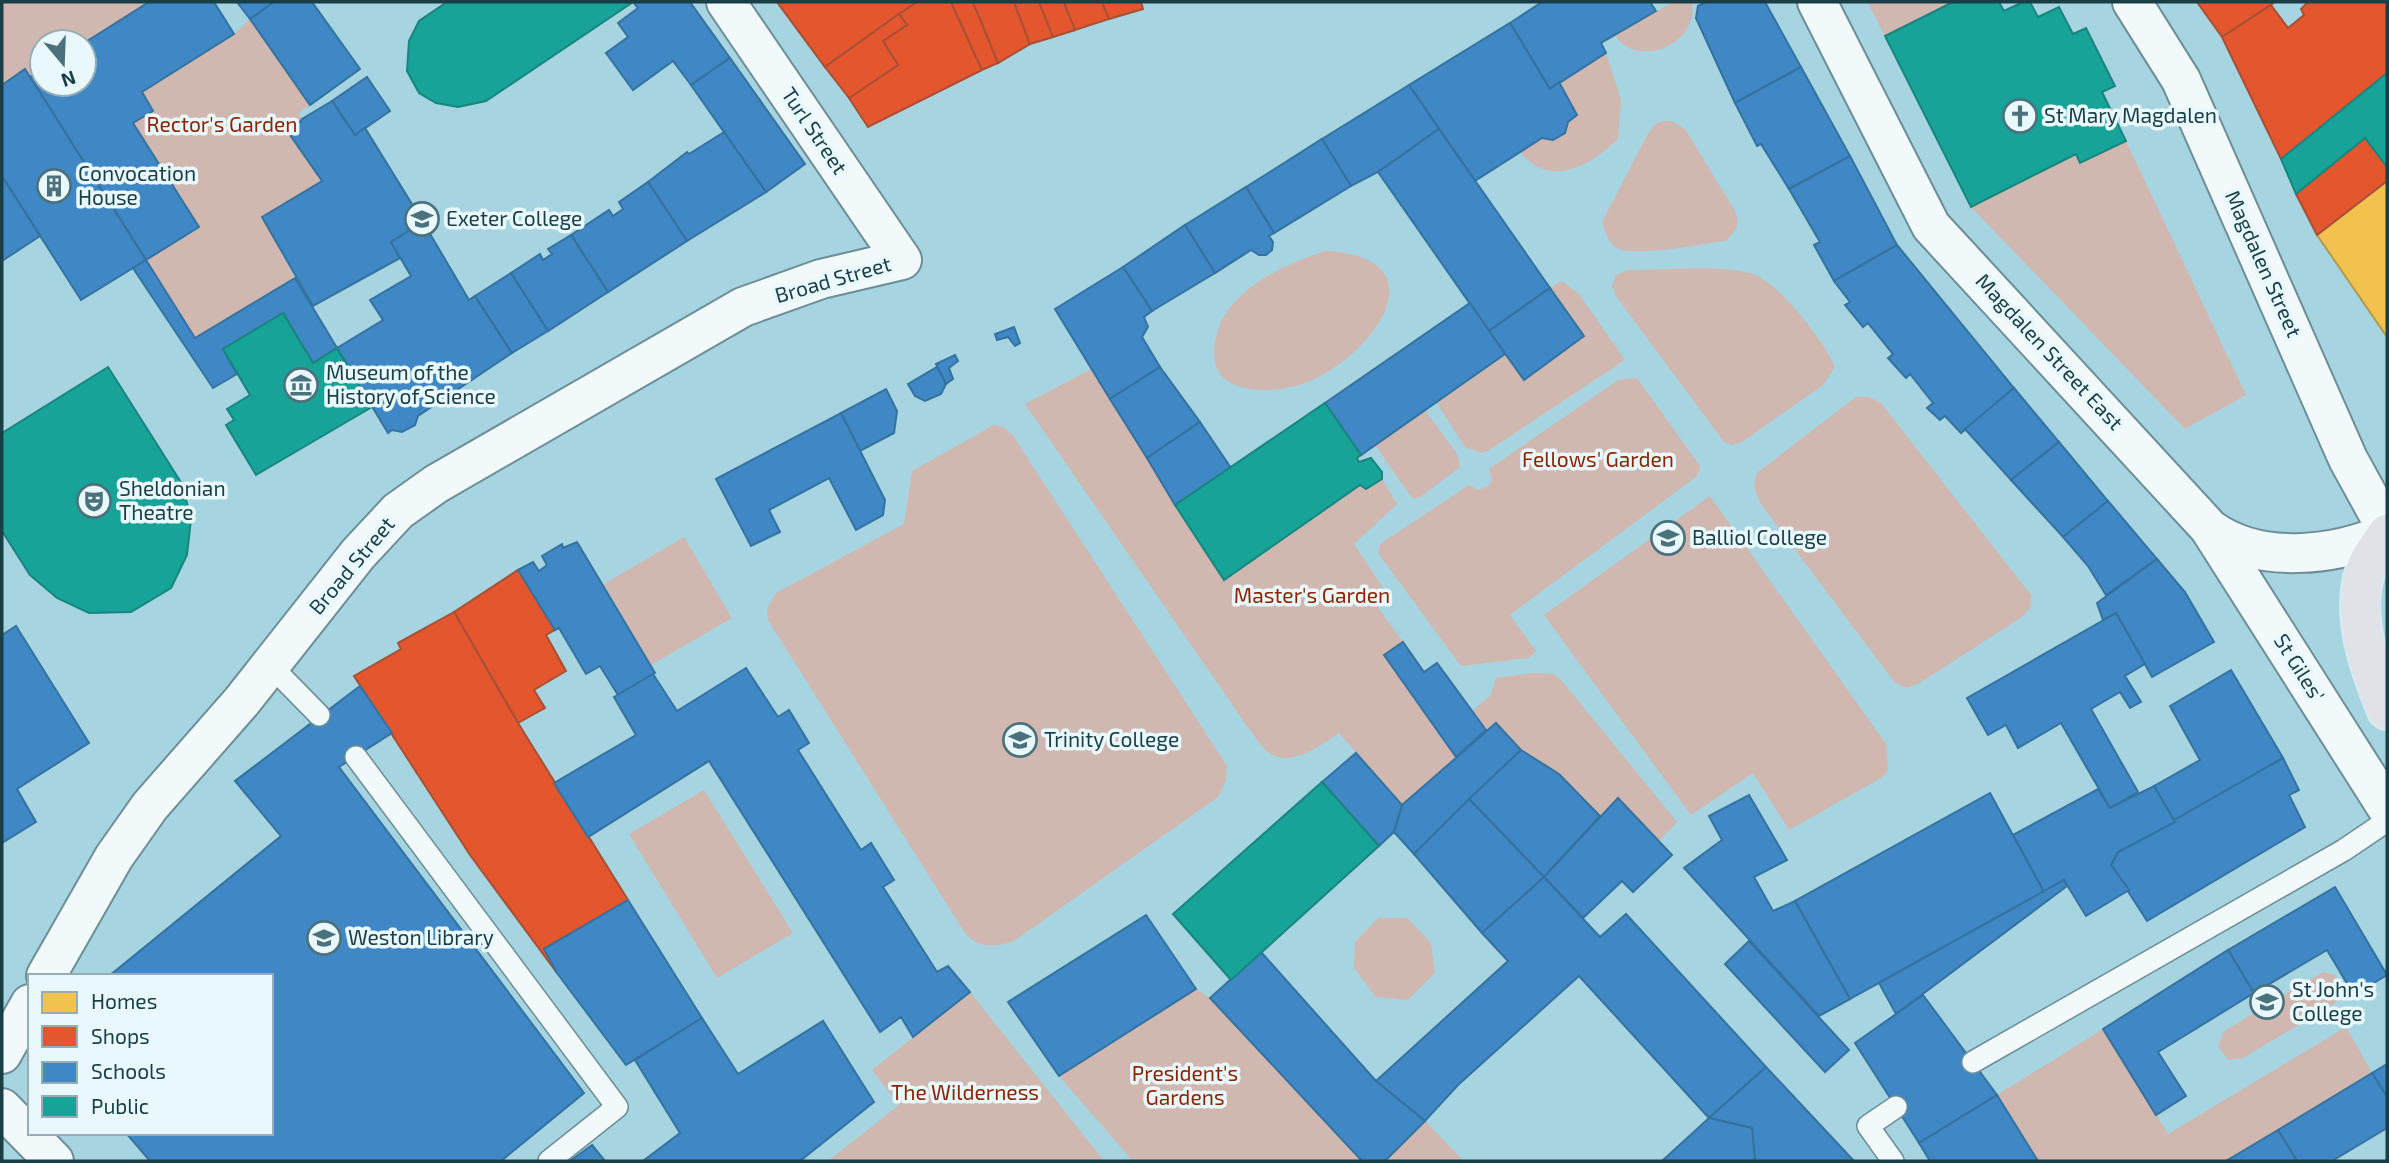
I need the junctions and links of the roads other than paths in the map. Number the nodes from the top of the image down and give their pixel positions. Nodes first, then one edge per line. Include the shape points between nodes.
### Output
1 (726, 2) edge
2 (1816, 2) edge
3 (2132, 2) edge
4 (902, 260) joint
5 (2210, 529) junction
6 (2387, 532) edge
7 (271, 666) junction
8 (2387, 710) edge
9 (319, 715) dead end
10 (356, 757) dead end
11 (2387, 808) edge
12 (2387, 821) edge
13 (47, 974) edge
14 (28, 1007) edge
15 (2, 1054) edge
16 (1973, 1062) dead end
17 (1896, 1107) dead end
18 (2, 1108) edge
19 (28, 1134) edge
20 (28, 1135) edge
21 (54, 1161) edge
22 (549, 1161) edge
23 (1893, 1161) edge

1 - 4 street, Turl Street
2 - 5 street, Magdalen Street East via 1931,226
3 - 6 street, Magdalen Street via 2182,80 2348,459
4 - 7 street, Broad Street via 821,279 743,307 436,484 398,511 358,554
5 - 6 street, Magdalen Street East via 2236,545 2275,552 2334,550 2360,545
5 - 11 street, St Giles'
6 - 8 main road via 2367,566 2362,610 2367,656
7 - 9 lane
7 - 13 street, Broad Street via 150,806 114,857
10 - 22 lane via 617,1107
12 - 16 lane
14 - 15 street
17 - 23 lane via 1868,1126
18 - 19 street
20 - 21 street

